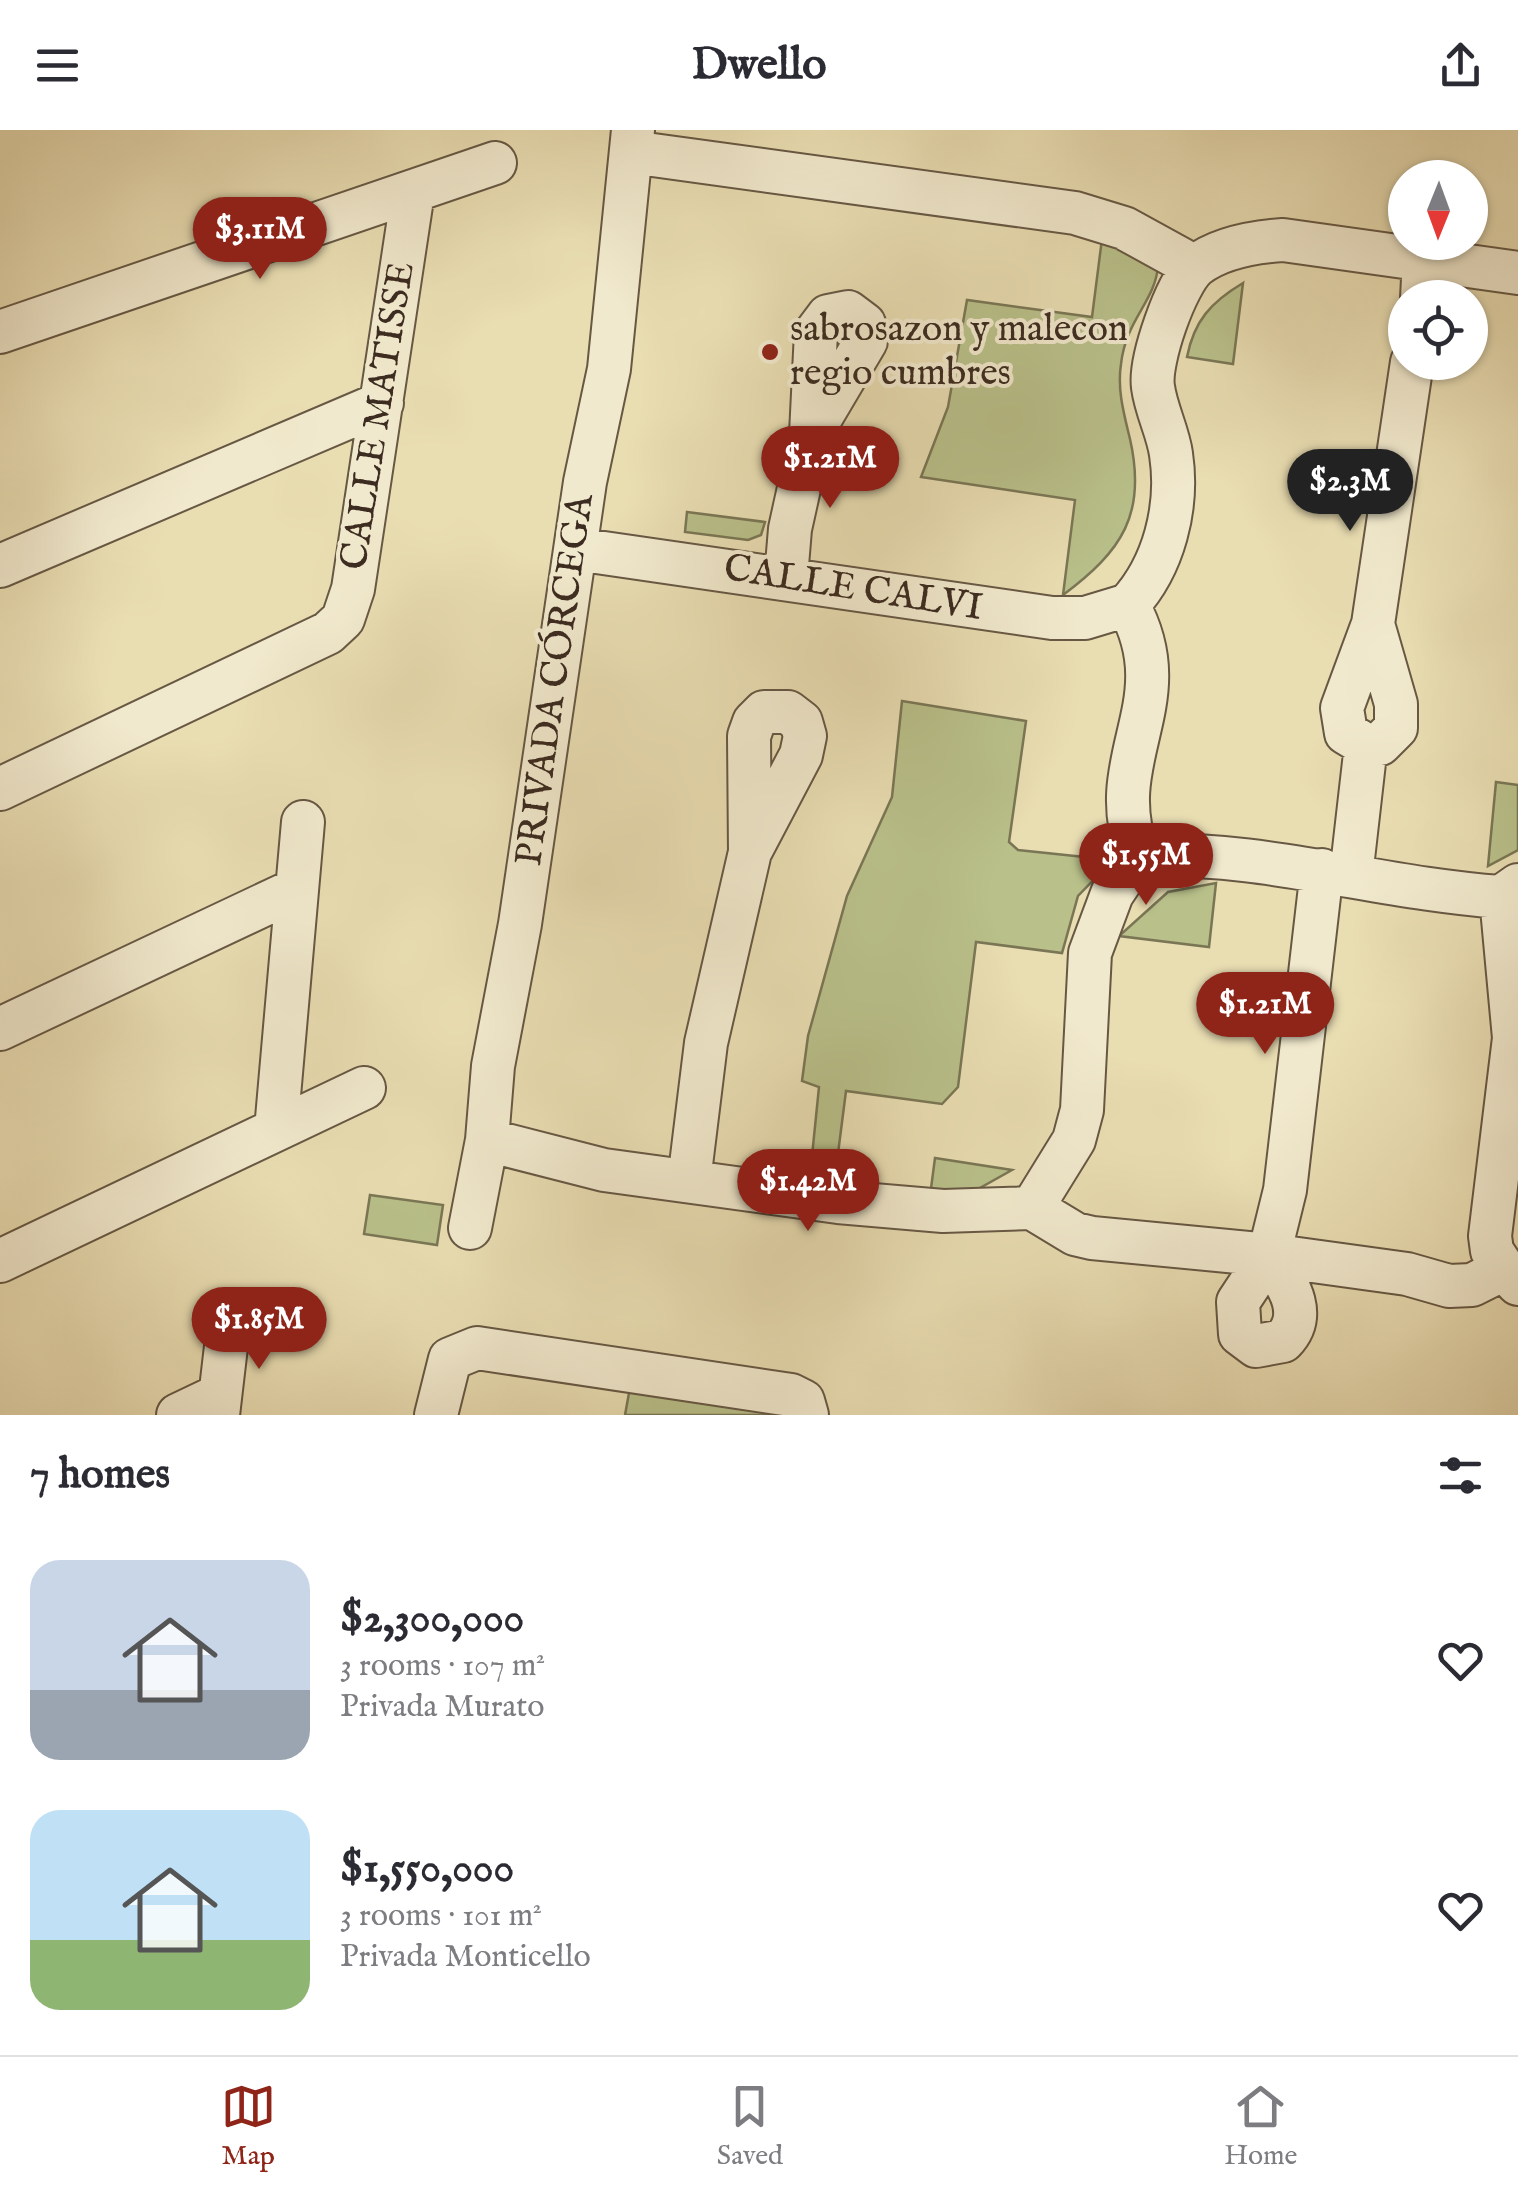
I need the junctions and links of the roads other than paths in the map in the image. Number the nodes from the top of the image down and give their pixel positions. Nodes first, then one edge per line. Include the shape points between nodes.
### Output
1 (632, 141) edge
2 (495, 163) dead end
3 (413, 192) junction
4 (1194, 267) junction
5 (1518, 273) edge
6 (1423, 278) edge
7 (0, 332) edge
8 (1409, 380) edge
9 (382, 403) junction
10 (811, 434) dead end
11 (576, 550) junction
12 (0, 566) edge
13 (786, 576) junction
14 (1128, 604) junction
15 (0, 789) edge
16 (303, 822) dead end
17 (750, 852) dead end
18 (1138, 855) junction
19 (1336, 873) junction
20 (297, 889) junction
21 (1510, 891) edge
22 (0, 1029) edge
23 (364, 1088) dead end
24 (276, 1130) junction
25 (487, 1140) junction
26 (689, 1181) junction
27 (1032, 1208) junction
28 (470, 1228) dead end
29 (1269, 1255) junction
30 (0, 1262) edge
31 (1511, 1276) edge
32 (229, 1321) dead end
33 (219, 1405) edge
34 (805, 1408) edge
35 (178, 1415) edge
36 (436, 1415) edge

1 - 4 street via 1076,214 1124,228
1 - 11 street, PRIVADA CÓRCEGA via 612,350
2 - 3 street
3 - 7 street
3 - 9 street, CALLE MATISSE
4 - 6 street via 1249,242 1283,240
4 - 14 street via 1160,334 1152,384 1171,456 1168,520 1150,581
5 - 6 street
8 - 19 street via 1373,624 1396,704 1396,728 1380,744 1366,745
9 - 12 street
9 - 15 street, CALLE MATISSE via 354,588 343,619 328,633
10 - 13 street
11 - 13 street, CALLE CALVI
11 - 25 street, PRIVADA CÓRCEGA via 493,1066
13 - 14 street, CALLE CALVI via 1052,618 1085,618
14 - 18 street via 1148,654 1150,684 1125,798
16 - 20 street
17 - 26 street via 706,1042
18 - 19 street via 1205,852
18 - 27 street via 1112,894 1090,954 1082,1110 1074,1140
19 - 21 street via 1448,894
19 - 29 street
20 - 22 street
20 - 24 street
21 - 31 street via 1514,1038 1490,1236 1492,1251
23 - 24 street
24 - 30 street
25 - 26 street via 561,1162
25 - 28 street, PRIVADA CÓRCEGA
26 - 27 street via 918,1209
27 - 29 street via 1075,1234
29 - 31 street via 1450,1286
32 - 33 street
33 - 35 street
34 - 36 street via 791,1395 477,1348 450,1359

